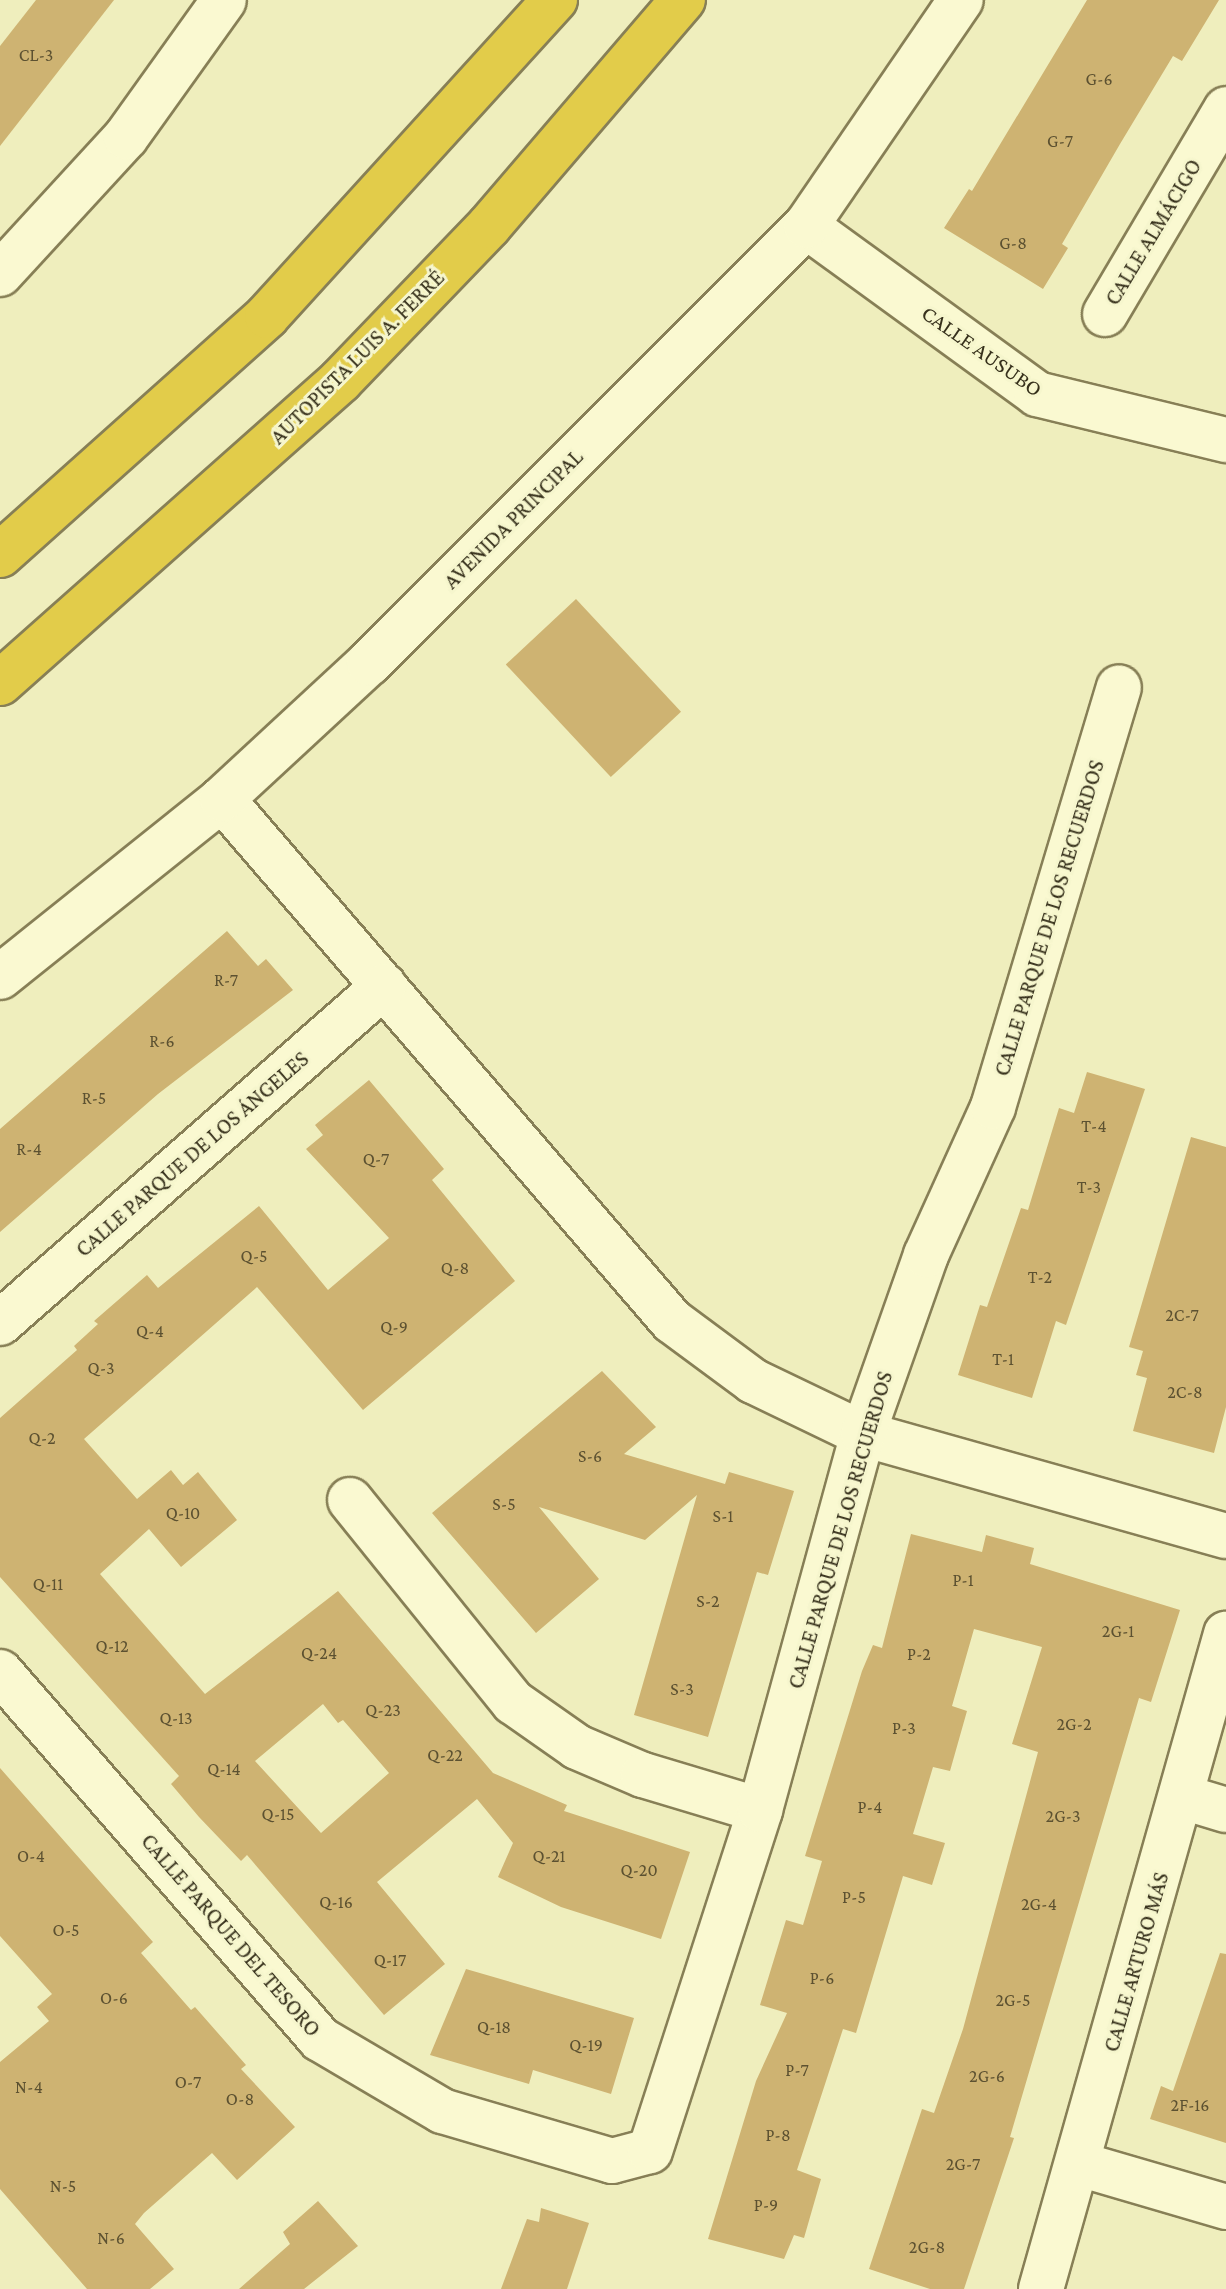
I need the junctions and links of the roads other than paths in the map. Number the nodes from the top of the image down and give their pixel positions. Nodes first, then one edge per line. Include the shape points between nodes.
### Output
1 (224, 0) edge
2 (555, 0) edge
3 (683, 0) edge
4 (961, 0) edge
5 (1226, 109) edge
6 (806, 226) junction
7 (0, 274) edge
8 (1105, 314) dead end
9 (1226, 440) edge
10 (0, 555) edge
11 (0, 683) edge
12 (1119, 687) dead end
13 (222, 799) junction
14 (0, 977) edge
15 (384, 986) junction
16 (0, 1323) edge
17 (863, 1434) junction
18 (350, 1500) dead end
19 (1226, 1536) edge
20 (1226, 1634) edge
21 (0, 1672) edge
22 (1183, 1797) junction
23 (760, 1810) junction
24 (1226, 1810) edge
25 (650, 2151) joint
26 (1079, 2164) junction
27 (1226, 2207) edge
28 (1041, 2289) edge

1 - 7 street via 126,137
2 - 10 highway via 267,316
3 - 11 highway, AUTOPISTA LUIS A. FERRÉ via 489,226 340,381
4 - 6 street, AVENIDA PRINCIPAL
5 - 8 street, CALLE ALMÁCIGO
6 - 9 street, CALLE AUSUBO via 1037,394
6 - 13 street, AVENIDA PRINCIPAL via 369,663
12 - 17 street, CALLE PARQUE DE LOS RECUERDOS via 993,1107 926,1255
13 - 14 street, AVENIDA PRINCIPAL
13 - 15 street
15 - 16 street, CALLE PARQUE DE LOS ÁNGELES
15 - 17 street via 672,1321 753,1381
17 - 19 street
17 - 23 street, CALLE PARQUE DE LOS RECUERDOS
18 - 23 street via 513,1702 577,1747 643,1775
20 - 22 street, CALLE ARTURO MÁS
21 - 25 street, CALLE PARQUE DEL TESORO via 320,2039 442,2111 612,2161
22 - 24 street
22 - 26 street, CALLE ARTURO MÁS
23 - 25 street, CALLE PARQUE DE LOS RECUERDOS
26 - 27 street
26 - 28 street, CALLE ARTURO MÁS

